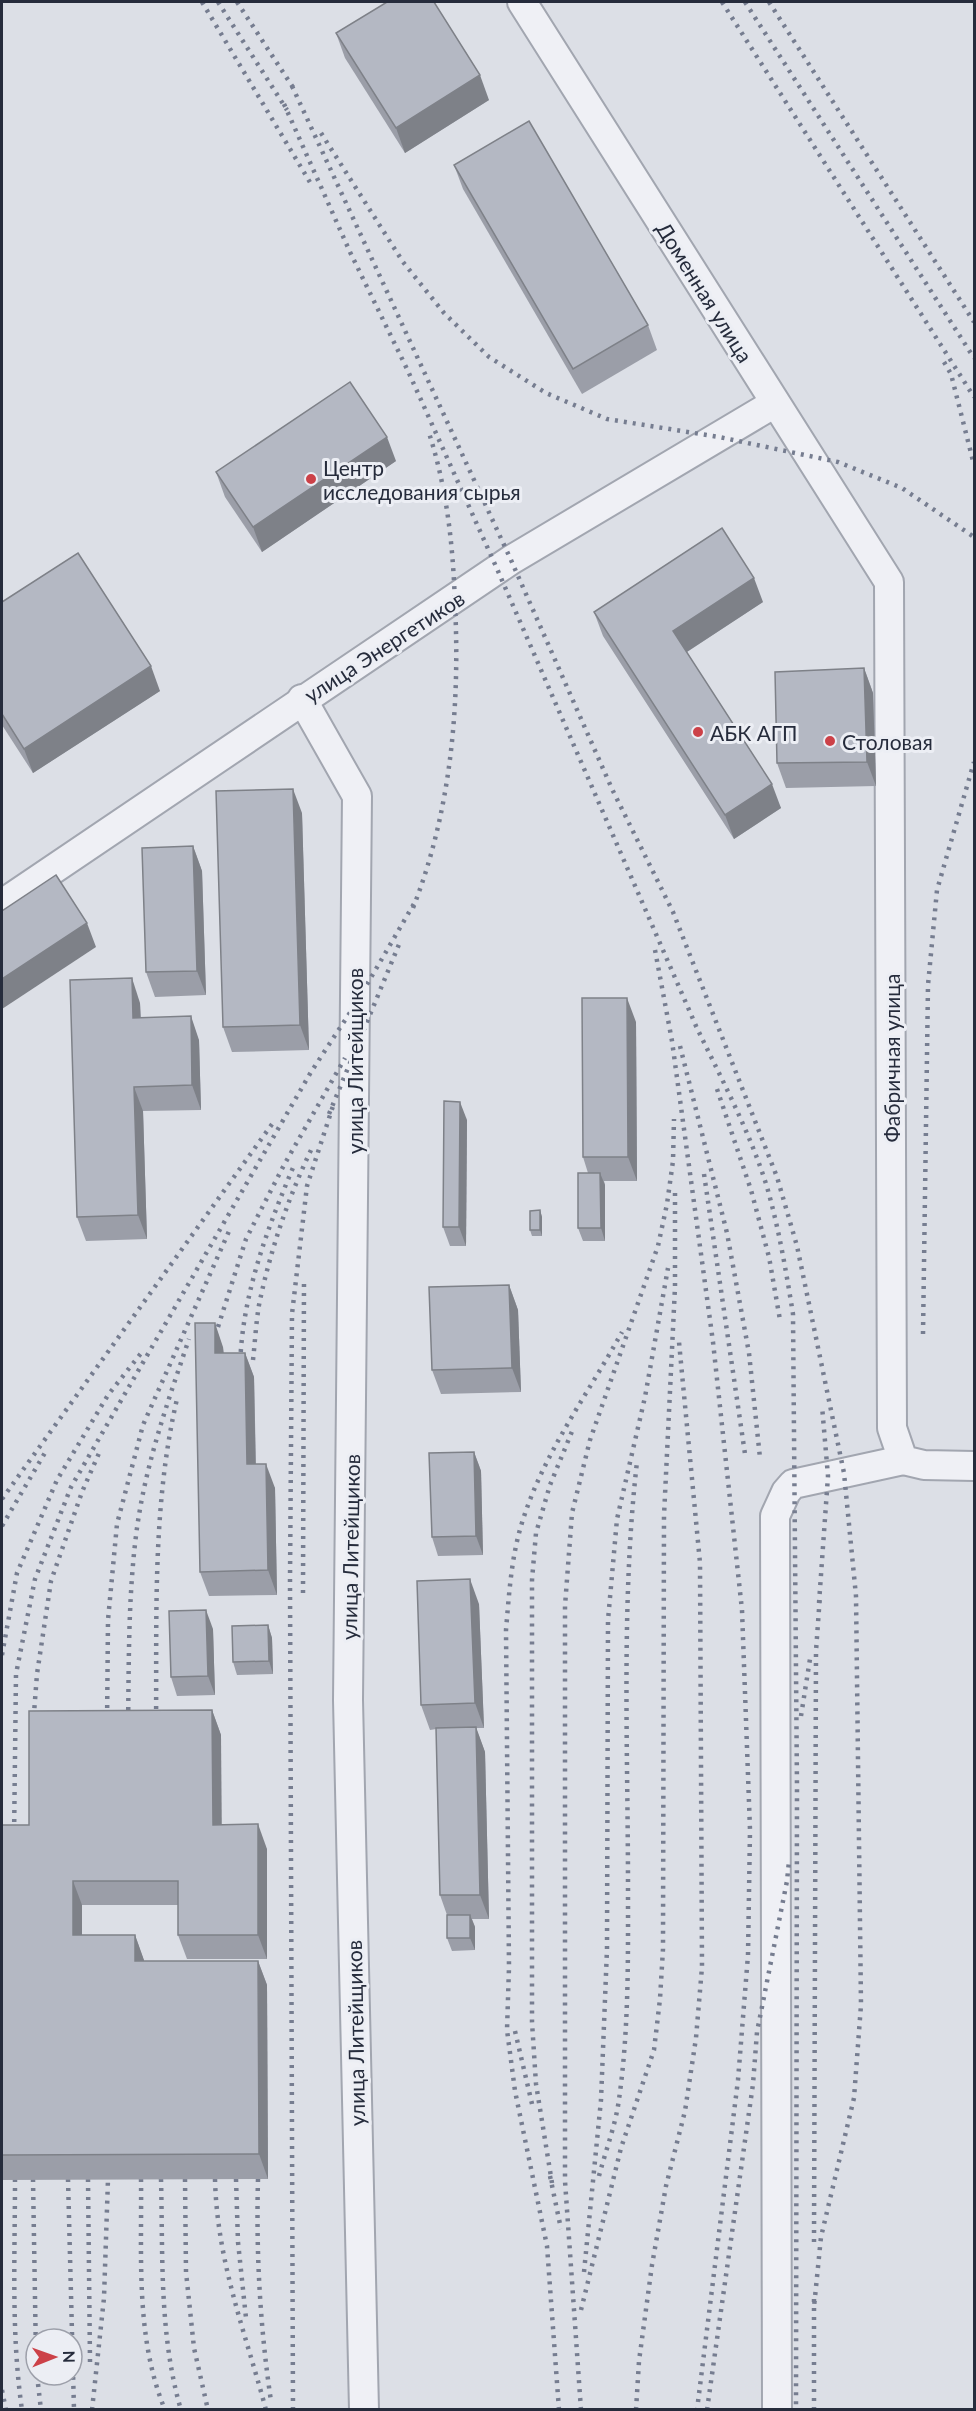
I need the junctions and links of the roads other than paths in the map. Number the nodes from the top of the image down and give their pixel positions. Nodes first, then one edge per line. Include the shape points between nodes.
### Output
1 (522, 2) edge
2 (775, 403) junction
3 (889, 582) joint
4 (302, 699) junction
5 (2, 903) edge
6 (903, 1460) junction
7 (975, 1466) edge
8 (364, 2409) edge
9 (777, 2409) edge

1 - 2 street, Доменная улица
2 - 3 street, Доменная улица
2 - 4 street, улица Энергетиков via 511,560
3 - 6 street, Фабричная улица via 892,1428
4 - 5 street, улица Энергетиков
4 - 8 street, улица Литейщиков via 357,796 348,1700
6 - 7 street via 924,1465
6 - 9 street via 793,1484 776,1516

